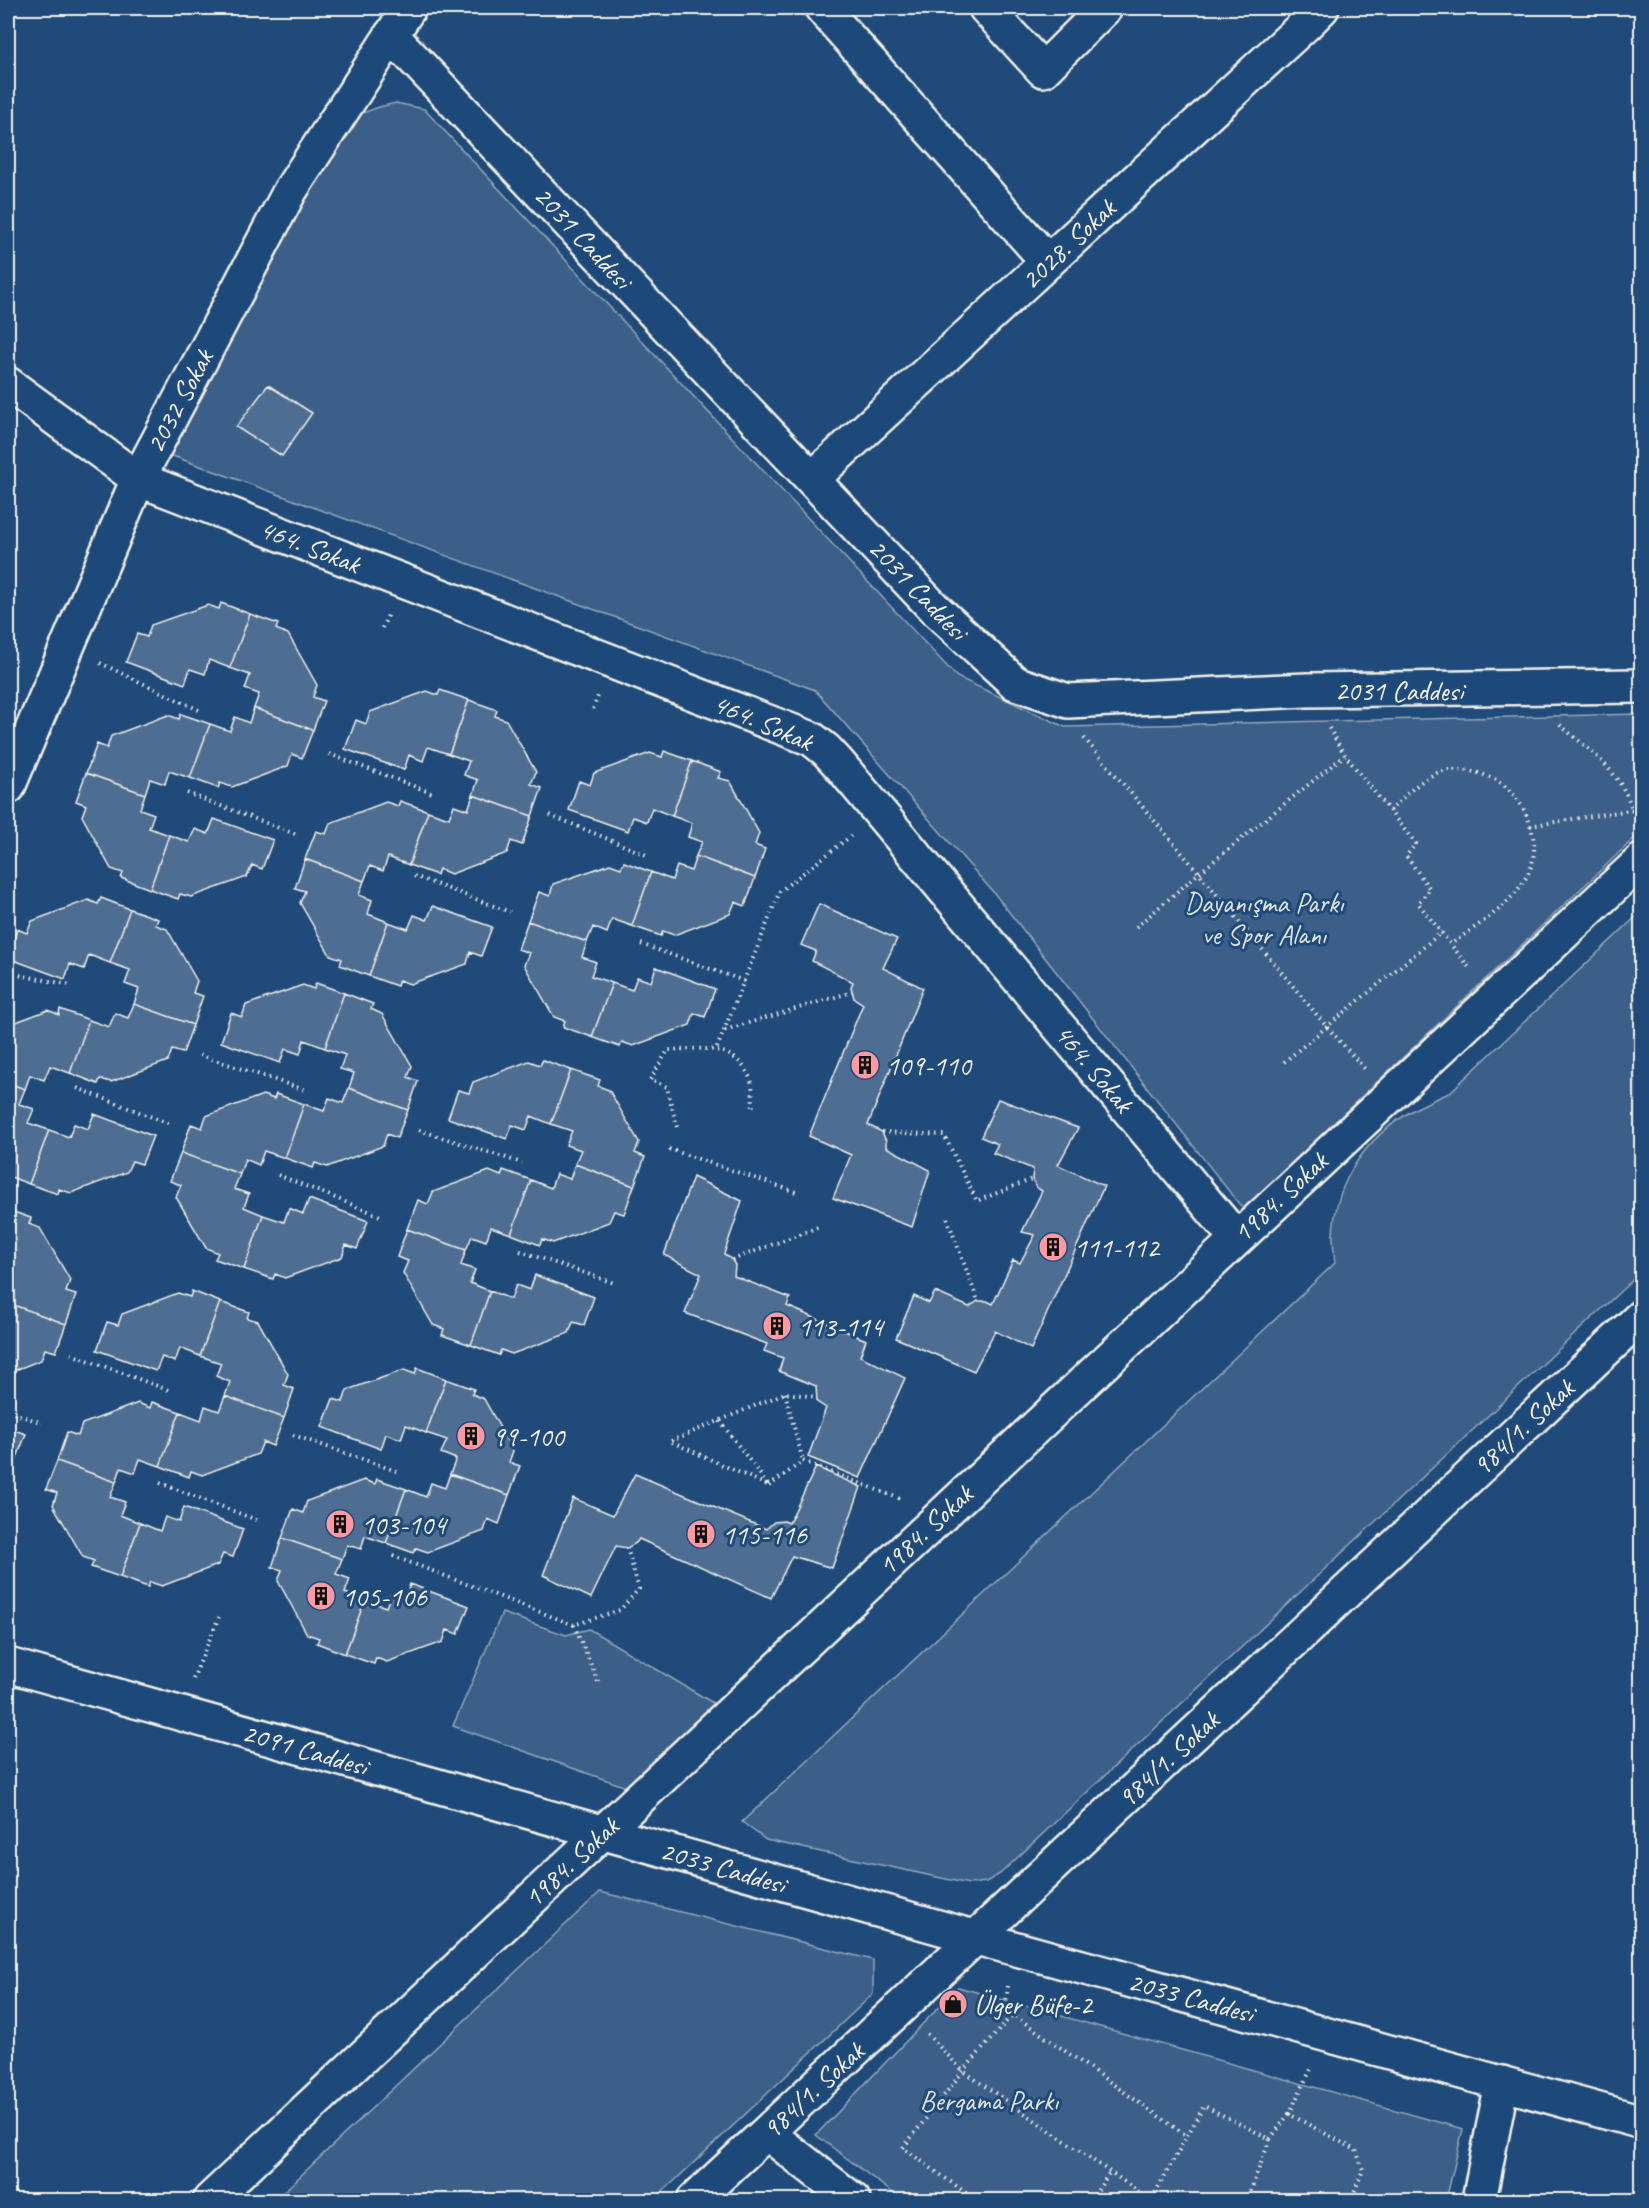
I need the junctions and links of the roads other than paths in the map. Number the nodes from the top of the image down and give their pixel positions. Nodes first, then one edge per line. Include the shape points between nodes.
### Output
1 (409, 8) edge
2 (822, 8) edge
3 (986, 8) edge
4 (1106, 8) edge
5 (1307, 13) edge
6 (391, 35) junction
7 (1048, 262) junction
8 (8, 384) edge
9 (138, 479) junction
10 (812, 479) junction
11 (1641, 686) edge
12 (8, 787) edge
13 (1641, 860) edge
14 (1236, 1238) junction
15 (1641, 1316) edge
16 (8, 1665) edge
17 (602, 1833) junction
18 (977, 1938) junction
19 (1502, 2083) junction
20 (1641, 2122) edge
21 (767, 2133) junction
22 (210, 2200) edge
23 (694, 2200) edge
24 (853, 2200) edge
25 (1479, 2200) edge

1 - 6 street, 2032 Sokak
2 - 7 street
3 - 4 street via 1043,70
5 - 7 street, 2028. Sokak
6 - 9 street, 2032 Sokak via 290,191
6 - 10 street, 2031 Caddesi
7 - 10 street, 2028. Sokak
8 - 9 street, 464. Sokak
9 - 12 street, 2032 Sokak
9 - 14 street, 464. Sokak via 812,739 833,757 881,813
10 - 11 street, 2031 Caddesi via 933,607 1015,683 1068,701 1307,690
13 - 14 street, 1984. Sokak
14 - 17 street, 1984. Sokak
15 - 18 street, 984/1. Sokak
16 - 17 street, 2091 Caddesi
17 - 18 street, 2033 Caddesi
17 - 22 street, 1984. Sokak
18 - 19 street, 2033 Caddesi
18 - 21 street, 984/1. Sokak
19 - 20 street, 2033 Caddesi
19 - 25 street
21 - 23 street, 984/1. Sokak
21 - 24 street

